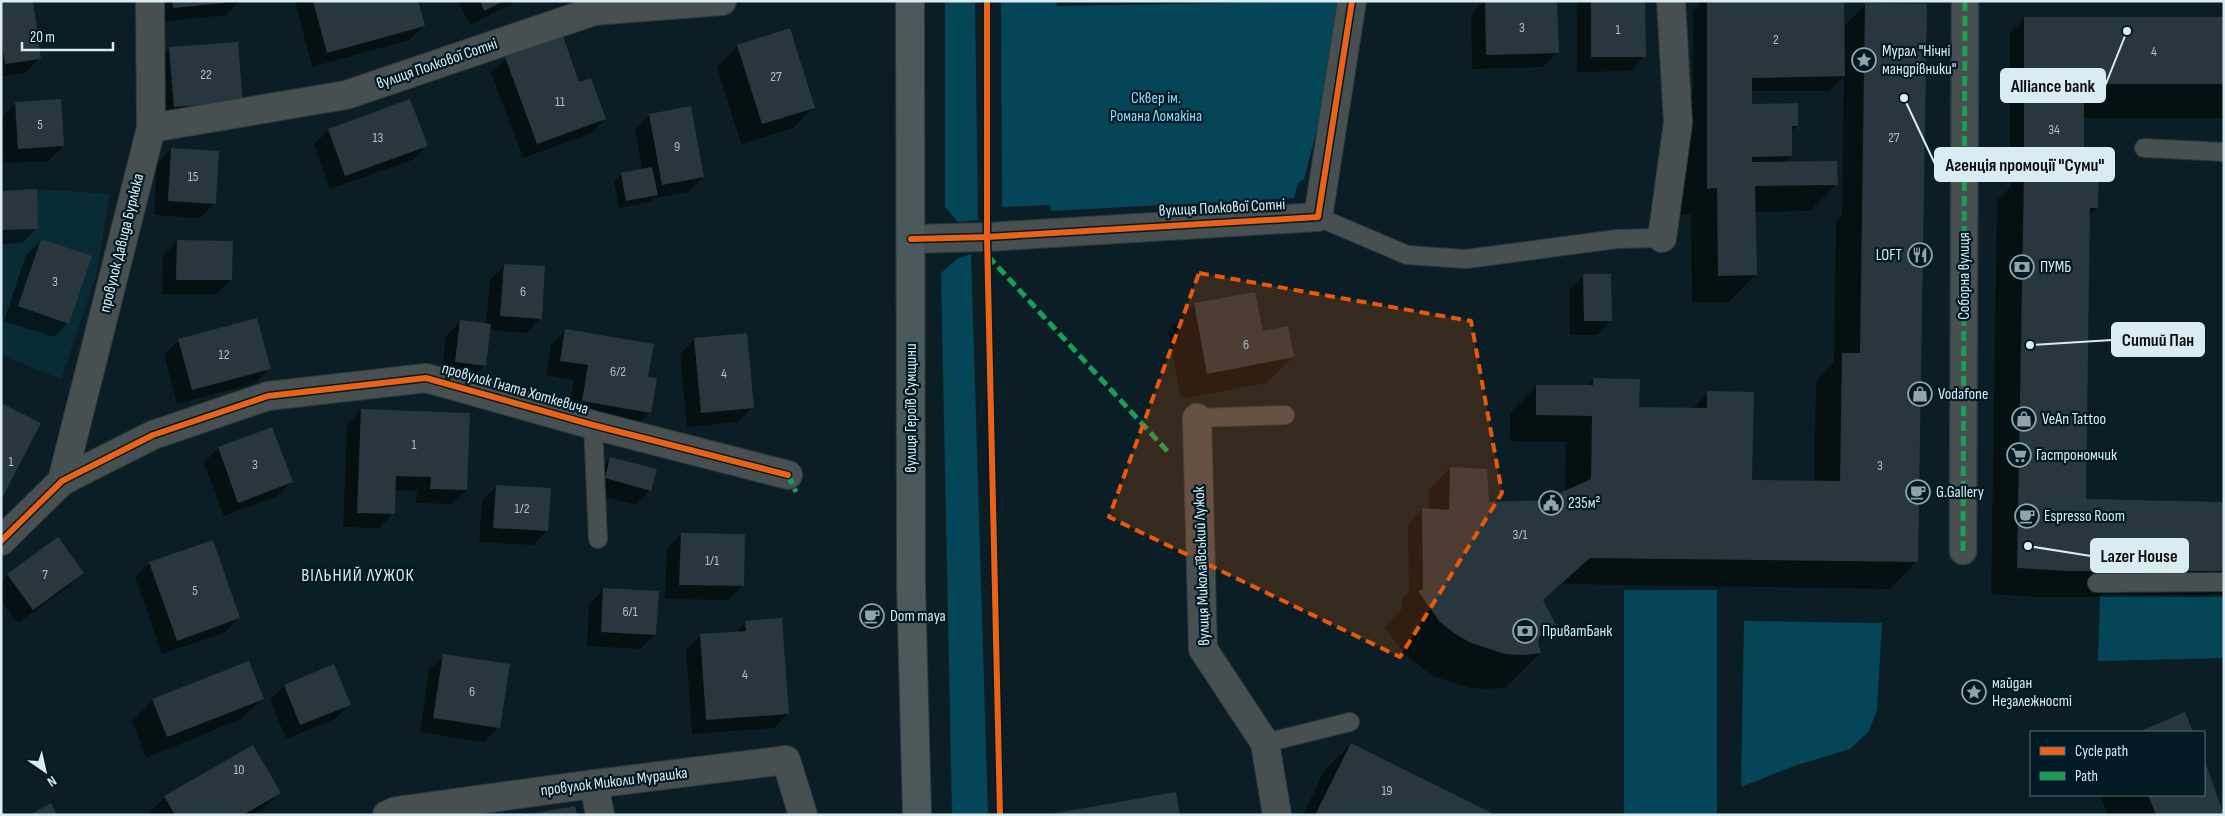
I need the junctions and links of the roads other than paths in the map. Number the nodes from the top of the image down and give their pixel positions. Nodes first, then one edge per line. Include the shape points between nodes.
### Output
1 (150, 1) edge
2 (722, 1) edge
3 (910, 1) edge
4 (1352, 1) edge
5 (1671, 1) edge
6 (1965, 1) edge
7 (151, 128) junction
8 (2144, 148) dead end
9 (2224, 152) edge
10 (1318, 217) junction
11 (1662, 238) joint
12 (910, 239) junction
13 (1285, 415) dead end
14 (1197, 418) joint
15 (592, 425) junction
16 (788, 475) dead end
17 (62, 481) junction
18 (598, 539) dead end
19 (1, 541) edge
20 (1964, 551) dead end
21 (2224, 582) edge
22 (2097, 583) dead end
23 (1350, 722) dead end
24 (1265, 743) junction
25 (594, 784) junction
26 (387, 815) edge
27 (600, 815) edge
28 (802, 815) edge
29 (917, 815) edge
30 (1277, 815) edge

1 - 7 street, провулок Давида Бурлюка
2 - 7 street, вулиця Полкової Сотні via 594,11 346,95
3 - 12 main road, вулиця Героїв Сумщини
4 - 10 street
5 - 11 street via 1678,123
6 - 20 street, Соборна вулиця
7 - 17 street, провулок Давида Бурлюка
8 - 9 lane
10 - 11 lane via 1408,255 1466,259 1616,240
10 - 12 street, вулиця Полкової Сотні
12 - 29 main road, вулиця Героїв Сумщини via 911,584
13 - 14 lane
14 - 24 street, вулиця Миколаївський Лужок via 1202,649
15 - 16 street, провулок Гната Хоткевича
15 - 17 street, провулок Гната Хоткевича via 426,378 268,396 153,435
15 - 18 lane
17 - 19 street, провулок Гната Хоткевича
21 - 22 lane
23 - 24 lane
24 - 30 street, вулиця Миколаївський Лужок
25 - 26 street, провулок Миколи Мурашка via 396,811
25 - 27 street
25 - 28 street, провулок Миколи Мурашка via 786,760

